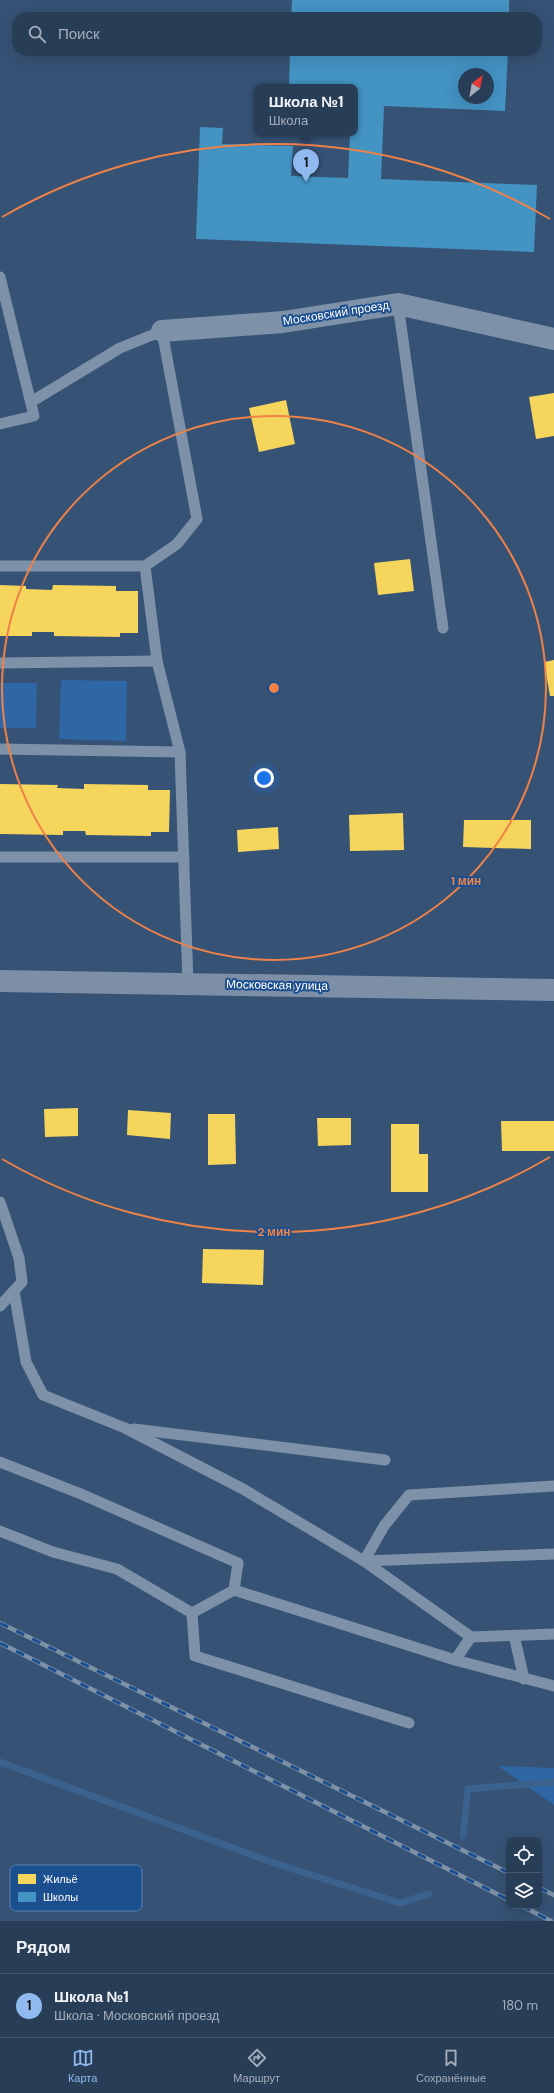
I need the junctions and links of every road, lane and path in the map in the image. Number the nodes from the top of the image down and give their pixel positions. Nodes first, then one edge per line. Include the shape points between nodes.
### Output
1 (0, 277) edge
2 (398, 304) junction
3 (162, 331) junction
4 (554, 339) edge
5 (31, 402) junction
6 (0, 424) edge
7 (0, 566) edge
8 (145, 566) junction
9 (442, 628) dead end
10 (156, 662) junction
11 (0, 664) edge
12 (0, 749) edge
13 (180, 752) junction
14 (0, 857) edge
15 (184, 857) junction
16 (0, 981) edge
17 (188, 984) junction
18 (554, 990) edge
19 (0, 1202) edge
20 (14, 1291) junction
21 (0, 1306) edge
22 (125, 1428) junction
23 (385, 1460) dead end
24 (0, 1462) edge
25 (554, 1486) edge
26 (0, 1531) edge
27 (554, 1554) edge
28 (364, 1561) junction
29 (234, 1590) junction
30 (192, 1613) junction
31 (554, 1634) edge
32 (514, 1635) junction
33 (471, 1637) junction
34 (455, 1660) junction
35 (524, 1678) junction
36 (554, 1686) edge
37 (409, 1723) dead end

1 - 5 lane
2 - 3 street, Московский проезд via 283,322
2 - 4 street, Московский проезд
2 - 9 lane
3 - 5 lane via 120,348
3 - 8 lane via 197,519 178,544
5 - 6 lane via 34,416
7 - 8 lane
8 - 10 lane
10 - 11 lane
10 - 13 lane
12 - 13 lane
13 - 15 lane
14 - 15 lane
15 - 17 lane
16 - 17 main road, Московская улица
17 - 18 main road, Московская улица
19 - 20 lane via 19,1258 22,1282
20 - 21 lane
20 - 22 lane via 26,1362 43,1395
22 - 23 lane
22 - 28 lane via 243,1489
24 - 29 lane via 81,1494 238,1563
25 - 28 lane via 409,1495 384,1526
26 - 30 lane via 53,1552 117,1569
27 - 28 lane
28 - 33 lane
29 - 30 lane
29 - 34 lane
30 - 37 lane via 195,1656
31 - 32 lane
32 - 33 lane
32 - 35 lane
33 - 34 lane
34 - 35 lane
35 - 36 lane

